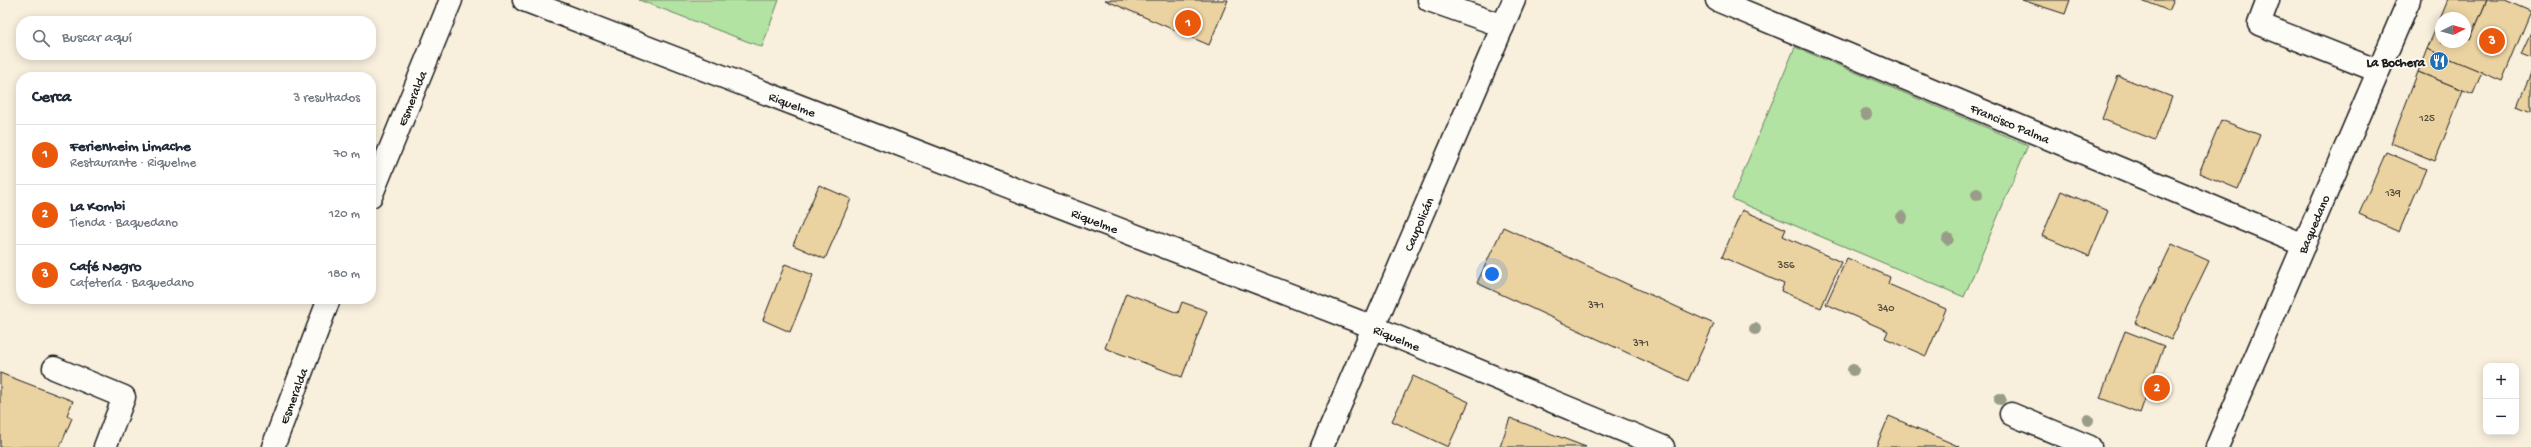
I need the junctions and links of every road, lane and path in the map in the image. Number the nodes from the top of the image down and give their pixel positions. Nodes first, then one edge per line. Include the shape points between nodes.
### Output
1 (451, 0) edge
2 (524, 0) edge
3 (1429, 0) edge
4 (1514, 0) edge
5 (1717, 0) edge
6 (2268, 0) edge
7 (2409, 0) edge
8 (1503, 26) junction
9 (2378, 71) junction
10 (376, 184) edge
11 (2304, 245) junction
12 (327, 304) edge
13 (1373, 327) junction
14 (54, 368) dead end
15 (2011, 414) dead end
16 (105, 447) edge
17 (272, 447) edge
18 (1322, 447) edge
19 (1663, 447) edge
20 (2090, 447) edge
21 (2217, 447) edge

1 - 10 street, Esmeralda
2 - 13 street, Riquelme
3 - 8 street
4 - 8 street, Caupolicán
5 - 11 street, Francisco Palma
6 - 9 street via 2259,24
7 - 9 street, Baquedano
8 - 13 street, Caupolicán
9 - 11 street, Baquedano
11 - 21 street, Baquedano
12 - 17 street, Esmeralda
13 - 18 street, Caupolicán
13 - 19 street, Riquelme
14 - 16 street via 124,396
15 - 20 street

